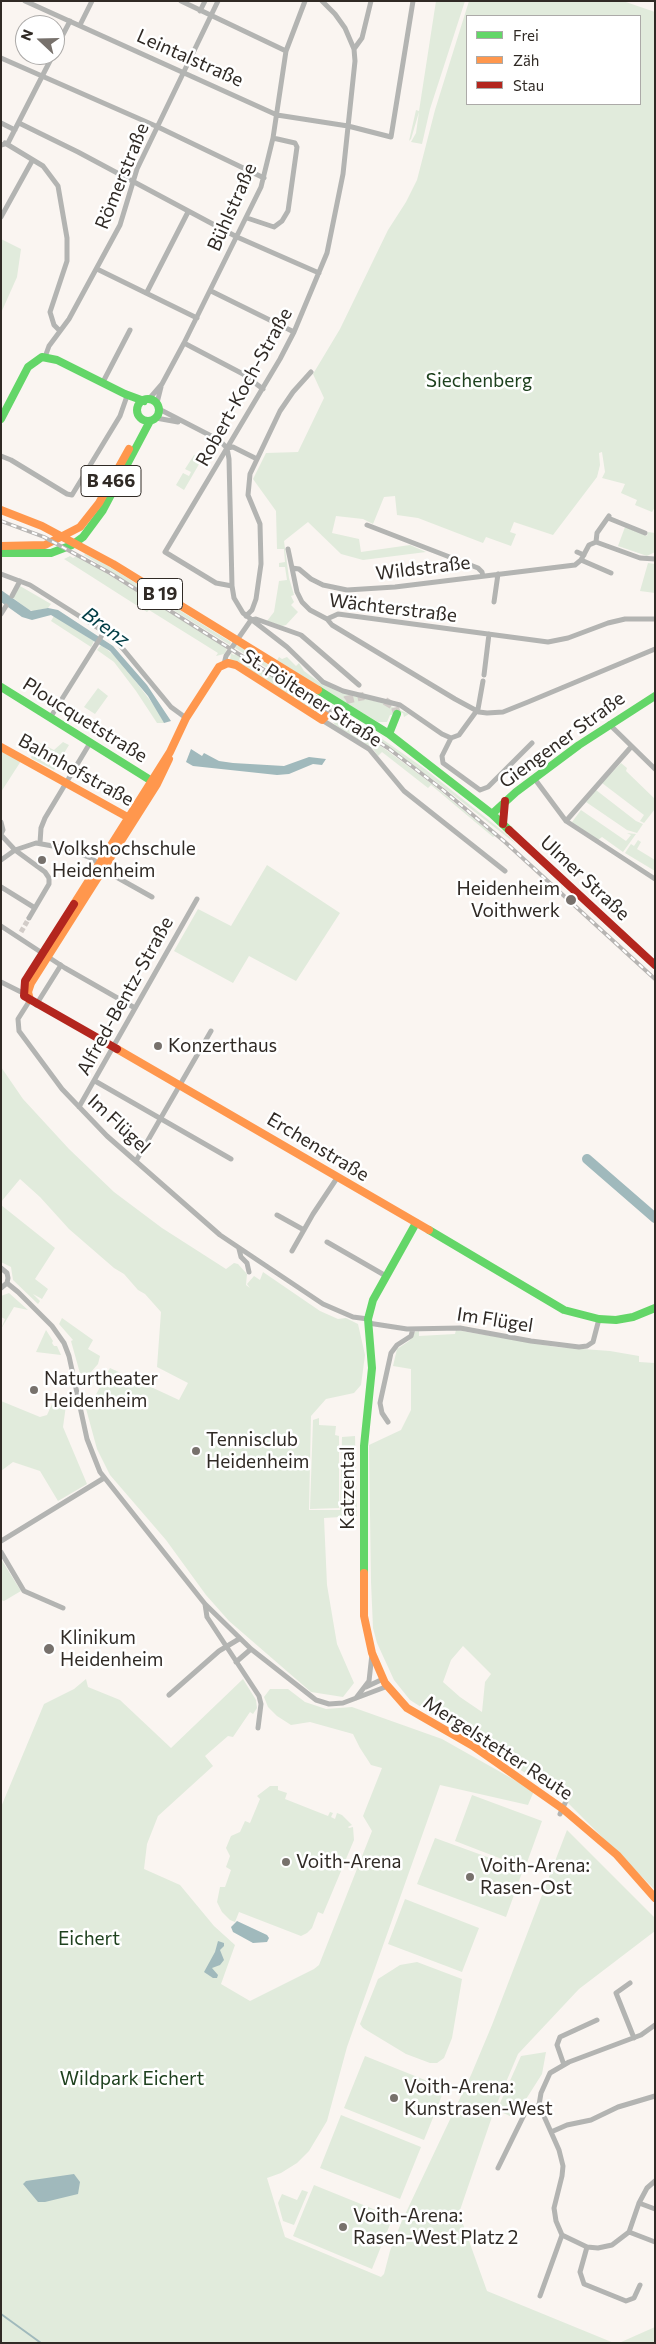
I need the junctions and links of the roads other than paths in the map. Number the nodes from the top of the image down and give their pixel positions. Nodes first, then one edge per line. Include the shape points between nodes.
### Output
1 (25, 1) edge
2 (92, 1) edge
3 (181, 1) edge
4 (205, 1) edge
5 (218, 1) edge
6 (305, 1) edge
7 (322, 1) edge
8 (371, 1) edge
9 (413, 1) edge
10 (200, 11) junction
11 (211, 16) junction
12 (70, 21) junction
13 (80, 25) junction
14 (65, 31) edge
15 (354, 49) junction
16 (286, 52) junction
17 (1, 58) edge
18 (47, 65) edge
19 (184, 71) junction
20 (42, 77) junction
21 (277, 115) junction
22 (1, 123) edge
23 (19, 123) junction
24 (348, 126) junction
25 (158, 127) junction
26 (15, 130) junction
27 (273, 138) junction
28 (3, 144) edge
29 (32, 161) junction
30 (264, 178) junction
31 (132, 180) junction
32 (188, 212) junction
33 (1, 217) edge
34 (247, 218) junction
35 (237, 238) junction
36 (97, 269) junction
37 (319, 273) junction
38 (211, 290) junction
39 (147, 292) junction
40 (197, 318) junction
41 (130, 330) dead end
42 (60, 331) junction
43 (294, 332) junction
44 (184, 343) junction
45 (45, 357) junction
46 (310, 372) dead end
47 (103, 382) junction
48 (263, 388) junction
49 (126, 398) junction
50 (149, 404) junction
51 (1, 419) edge
52 (150, 420) junction
53 (186, 423) junction
54 (227, 448) junction
55 (1, 456) edge
56 (257, 459) junction
57 (1, 505) edge
58 (1, 510) edge
59 (11, 513) junction
60 (367, 525) dead end
61 (645, 533) dead end
62 (596, 542) junction
63 (1, 546) edge
64 (288, 548) dead end
65 (576, 552) dead end
66 (5, 553) edge
67 (584, 555) junction
68 (1, 559) edge
69 (581, 560) junction
70 (655, 560) edge
71 (292, 568) junction
72 (611, 573) dead end
73 (1, 574) edge
74 (498, 574) junction
75 (483, 576) junction
76 (20, 581) junction
77 (232, 586) junction
78 (12, 596) dead end
79 (494, 602) dead end
80 (6, 606) dead end
81 (1, 614) edge
82 (246, 616) junction
83 (327, 619) junction
84 (655, 619) edge
85 (251, 620) junction
86 (104, 632) junction
87 (489, 634) junction
88 (655, 649) edge
89 (224, 664) junction
90 (360, 685) dead end
91 (1, 688) edge
92 (655, 696) edge
93 (477, 710) junction
94 (397, 714) dead end
95 (50, 718) junction
96 (186, 718) junction
97 (325, 718) joint
98 (609, 724) junction
99 (389, 734) junction
100 (450, 738) junction
101 (90, 743) junction
102 (532, 743) dead end
103 (1, 747) edge
104 (631, 747) junction
105 (655, 769) edge
106 (534, 778) junction
107 (154, 782) junction
108 (65, 783) junction
109 (505, 801) junction
110 (492, 814) junction
111 (131, 819) junction
112 (566, 821) junction
113 (1, 822) edge
114 (503, 824) junction
115 (1, 836) edge
116 (40, 843) junction
117 (15, 850) junction
118 (1, 860) edge
119 (100, 867) junction
120 (505, 871) dead end
121 (655, 879) edge
122 (1, 887) edge
123 (152, 897) dead end
124 (197, 899) dead end
125 (35, 908) junction
126 (29, 918) tunnel mouth
127 (1, 926) edge
128 (45, 955) junction
129 (61, 965) junction
130 (655, 966) edge
131 (1, 982) edge
132 (28, 998) junction
133 (135, 1008) junction
134 (211, 1031) dead end
135 (114, 1047) junction
136 (95, 1082) junction
137 (180, 1084) junction
138 (79, 1107) junction
139 (160, 1119) junction
140 (231, 1159) dead end
141 (136, 1161) junction
142 (337, 1178) junction
143 (277, 1215) dead end
144 (416, 1223) junction
145 (304, 1230) junction
146 (326, 1242) dead end
147 (238, 1248) junction
148 (292, 1252) dead end
149 (1, 1268) edge
150 (249, 1272) dead end
151 (386, 1276) junction
152 (6, 1284) junction
153 (1, 1288) edge
154 (655, 1308) edge
155 (599, 1319) junction
156 (368, 1321) junction
157 (413, 1329) junction
158 (388, 1422) dead end
159 (104, 1478) junction
160 (1, 1541) edge
161 (1, 1552) edge
162 (204, 1604) junction
163 (63, 1608) dead end
164 (239, 1639) junction
165 (226, 1646) junction
166 (251, 1649) junction
167 (372, 1653) junction
168 (236, 1662) junction
169 (386, 1683) junction
170 (366, 1688) junction
171 (169, 1695) dead end
172 (355, 1698) junction
173 (258, 1728) dead end
174 (655, 1898) edge
175 (630, 1983) dead end
176 (597, 2020) dead end
177 (655, 2025) edge
178 (651, 2030) junction
179 (655, 2036) edge
180 (634, 2038) junction
181 (564, 2065) junction
182 (655, 2096) edge
183 (539, 2105) junction
184 (551, 2132) junction
185 (498, 2168) dead end
186 (655, 2181) edge
187 (639, 2203) junction
188 (655, 2209) edge
189 (629, 2232) junction
190 (562, 2235) junction
191 (655, 2242) edge
192 (587, 2248) junction
193 (640, 2285) dead end
194 (540, 2296) dead end

1 - 12 street, Leintalstraße
2 - 13 street
3 - 10 street
4 - 10 street
5 - 11 street, Römerstraße
6 - 16 street, Bühlstraße
7 - 15 street, Robert-Koch-Straße via 344,25
8 - 15 street via 362,38
9 - 24 street, Leintalstraße via 391,138
10 - 11 street
11 - 16 street
11 - 19 street, Römerstraße
12 - 13 street, Leintalstraße
12 - 14 street
13 - 19 street, Leintalstraße
15 - 24 street, Robert-Koch-Straße
16 - 21 street, Bühlstraße
17 - 20 street
18 - 20 street
19 - 21 street, Leintalstraße
19 - 25 street, Römerstraße
20 - 23 street
20 - 25 street
21 - 24 street, Leintalstraße
21 - 27 street, Bühlstraße
22 - 26 street
23 - 26 street
23 - 31 street
24 - 37 street, Robert-Koch-Straße via 334,226
25 - 30 street
25 - 31 street, Römerstraße
26 - 28 street via 8,143
27 - 30 street, Bühlstraße
27 - 34 street via 295,143 298,147 288,211 274,227
28 - 29 street
29 - 33 street
29 - 42 street via 43,166 54,178 63,205 67,261 50,312
30 - 34 street, Bühlstraße
31 - 32 street
31 - 36 street, Römerstraße via 124,215
32 - 35 street
32 - 39 street
34 - 35 street, Bühlstraße
35 - 37 street
35 - 38 street, Bühlstraße
36 - 39 street
36 - 42 street, Römerstraße
37 - 43 street, Robert-Koch-Straße
38 - 40 street, Bühlstraße
38 - 43 street
39 - 40 street
40 - 44 street, Bühlstraße
41 - 47 street
42 - 45 street, Römerstraße
43 - 48 street, Robert-Koch-Straße
44 - 48 street
44 - 50 street, Bühlstraße
45 - 47 main road
45 - 51 main road via 28,367
46 - 56 street via 280,411
47 - 49 main road
48 - 54 street, Robert-Koch-Straße
49 - 50 main road
49 - 55 street via 72,495
50 - 52 main road, B 466
50 - 52 main road via 138,414
50 - 53 street
52 - 53 street
52 - 63 main road, B 466 via 99,503 80,527 45,545
52 - 66 main road, B 466 via 103,510 83,537 72,546 51,553
53 - 54 street via 222,442
54 - 56 street via 233,447
54 - 77 street
54 - 77 street, Robert-Koch-Straße via 165,552 216,583
56 - 82 street via 250,474 248,495 260,524 261,564 256,599
57 - 59 main road
58 - 59 main road, B 19
59 - 99 main road, B 19 via 86,549
60 - 75 street via 478,568
61 - 62 street via 608,517 597,533
62 - 67 street via 589,545
62 - 70 street via 643,559
64 - 71 street
65 - 67 street
66 - 68 street
67 - 69 street
69 - 72 street
69 - 74 street, Wildstraße via 572,566
71 - 75 street, Wildstraße via 323,584 348,590
71 - 83 street, Wächterstraße via 302,602
73 - 76 street
74 - 75 street, Wildstraße
74 - 79 street
76 - 78 street
76 - 86 street
77 - 82 street via 236,604
80 - 81 street
82 - 85 street
83 - 87 street, Wächterstraße via 338,614
83 - 93 street via 332,625
84 - 87 street, Wächterstraße via 626,619 548,642
85 - 89 street
85 - 90 street via 301,635 351,681
85 - 100 street via 287,647 323,682 343,691 400,705
86 - 95 street
86 - 96 street via 121,644 173,709
87 - 93 street
88 - 93 street via 504,712
89 - 96 main road, St. Pöltener Straße via 216,670
89 - 97 main road, St. Pöltener Straße via 244,669
91 - 95 main road, Ploucquetstraße
92 - 98 main road, Giengener Straße
93 - 100 street via 459,735
94 - 99 main road
95 - 101 main road, Ploucquetstraße
96 - 107 main road, St. Pöltener Straße
97 - 120 street, St. Pöltener Straße via 369,749 407,794
98 - 104 street
98 - 106 main road, Giengener Straße
99 - 110 main road, B 19
100 - 102 street via 442,758 444,763 480,790 490,785
101 - 107 main road, Ploucquetstraße
101 - 108 street
103 - 108 main road, Bahnhofstraße
104 - 105 street
104 - 112 street
106 - 109 main road, Giengener Straße
106 - 112 street
107 - 111 main road, St. Pöltener Straße
108 - 111 main road, Bahnhofstraße
108 - 116 street via 45,818
109 - 110 main road, Giengener Straße
109 - 114 main road
110 - 114 main road, Ulmer Straße / B 19
111 - 119 main road, St. Pöltener Straße
112 - 121 street
113 - 115 street via 4,830
114 - 130 main road, Ulmer Straße / B 19
115 - 117 street
116 - 117 street
116 - 119 street via 80,854
117 - 118 street
117 - 125 street via 49,878 49,884
119 - 123 street
119 - 128 main road, St. Pöltener Straße
122 - 125 street
124 - 133 street, Alfred-Bentz-Straße
125 - 126 street
127 - 128 street via 19,934
128 - 129 street
128 - 132 main road, St. Pöltener Straße via 24,985
129 - 132 street, Im Flügel
129 - 133 street
131 - 132 street
132 - 135 main road, Erchenstraße
132 - 138 street, Im Flügel via 18,1019 19,1031
133 - 135 street, Alfred-Bentz-Straße
134 - 137 street
135 - 136 street, Alfred-Bentz-Straße
135 - 137 main road, Erchenstraße
136 - 138 street, Alfred-Bentz-Straße
136 - 139 street
137 - 139 street
137 - 142 main road, Erchenstraße
138 - 141 street, Im Flügel
139 - 140 street
139 - 141 street
141 - 147 street, Im Flügel
142 - 144 main road, Erchenstraße
142 - 145 street
143 - 145 street
144 - 151 main road
144 - 155 main road, Erchenstraße via 564,1310
145 - 148 street
146 - 151 street
147 - 150 street, Im Flügel
147 - 156 street, Im Flügel via 323,1304
149 - 152 street via 8,1274
151 - 156 main road via 373,1300
152 - 153 street
152 - 159 street via 50,1324 64,1343 89,1447
154 - 155 main road, Erchenstraße via 628,1318
155 - 157 street, Im Flügel via 593,1342 583,1347 460,1328
156 - 157 street, Im Flügel
156 - 167 main road, Katzental via 372,1368 364,1446 364,1587 366,1631
157 - 158 street via 411,1336 391,1353 380,1403
159 - 160 street
159 - 162 street
161 - 163 street via 24,1591
162 - 164 street
162 - 165 street via 207,1617
164 - 165 street
164 - 166 street
165 - 168 street
165 - 171 street
166 - 168 street
166 - 172 street via 316,1700 332,1704
167 - 169 main road, Katzental
167 - 170 street, Katzental
168 - 173 street via 260,1698
169 - 170 street
169 - 172 street
169 - 174 main road, Mergelstetter Reute via 401,1703 418,1716 473,1746 563,1808 617,1855
170 - 172 street
175 - 180 street via 616,1993
176 - 181 street via 560,2037 557,2045
177 - 178 street
178 - 179 street
178 - 180 street
180 - 181 street
181 - 183 street via 550,2073
182 - 184 street
183 - 184 street
183 - 185 street via 525,2113
184 - 190 street via 563,2166 554,2208
186 - 187 street
187 - 188 street
187 - 189 street
189 - 191 street
189 - 192 street via 612,2245
190 - 192 street
190 - 194 street
192 - 193 street via 580,2272 584,2284 626,2301 634,2298

